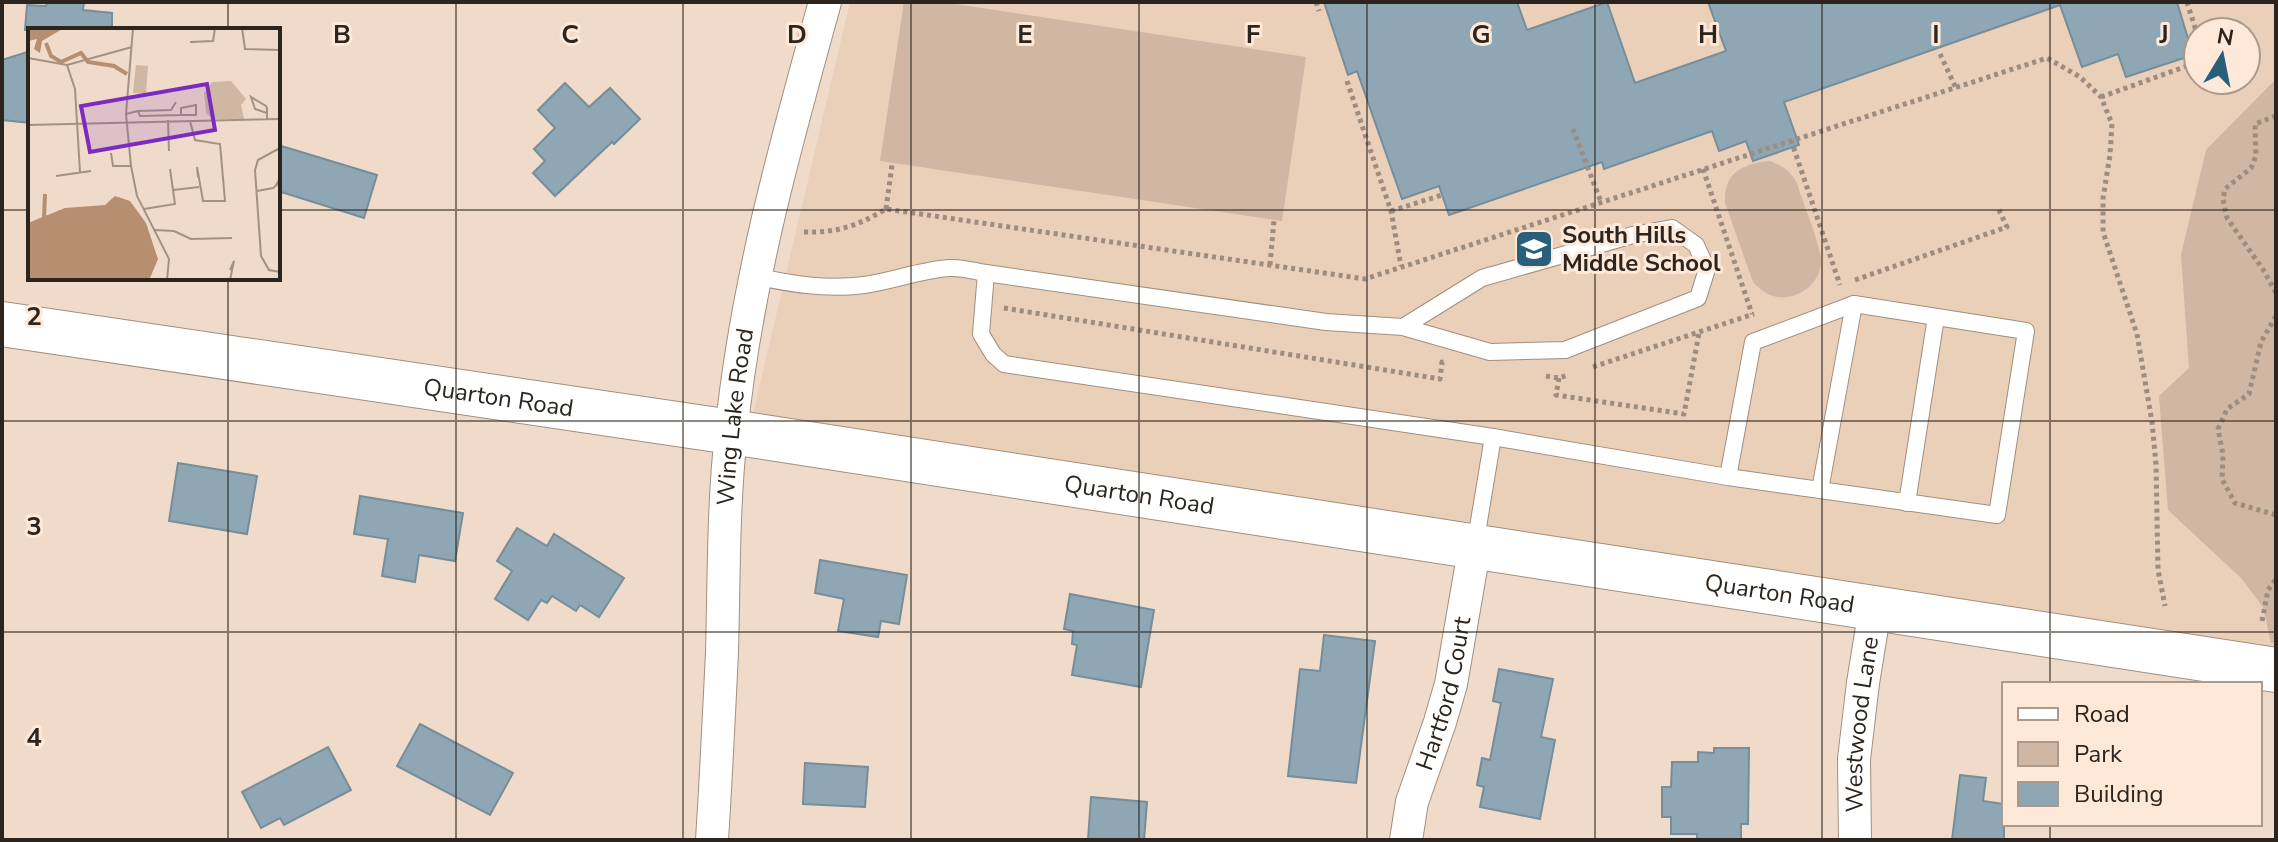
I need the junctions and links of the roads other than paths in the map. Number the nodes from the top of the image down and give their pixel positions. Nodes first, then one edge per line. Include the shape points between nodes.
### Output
1 (825, 2) edge
2 (986, 273) junction
3 (754, 276) junction
4 (1854, 304) junction
5 (1936, 317) junction
6 (2, 324) edge
7 (1403, 327) junction
8 (731, 432) junction
9 (1493, 437) junction
10 (1728, 477) junction
11 (1820, 490) junction
12 (1907, 503) junction
13 (1475, 545) junction
14 (1875, 609) junction
15 (2276, 670) edge
16 (712, 840) edge
17 (1406, 840) edge
18 (1855, 840) edge

1 - 3 street, Wing Lake Road
2 - 3 lane via 953,268 831,287
2 - 7 lane via 1326,322
2 - 9 lane via 981,334 1004,364
3 - 8 street, Wing Lake Road
4 - 5 lane
4 - 10 lane via 1753,342
4 - 11 lane
5 - 12 lane
5 - 12 lane via 2026,331 2019,377 1997,515
6 - 8 street, Quarton Road
7 - 7 lane via 1490,352 1565,350 1698,298 1707,269 1696,245 1672,228 1633,235 1482,278
8 - 13 street, Quarton Road
8 - 16 street, Wing Lake Road
9 - 10 lane
9 - 13 lane
10 - 11 lane
11 - 12 lane
13 - 14 street, Quarton Road
13 - 17 street, Hartford Court via 1451,684 1412,802
14 - 15 street, Quarton Road
14 - 18 street, Westwood Lane via 1854,759

